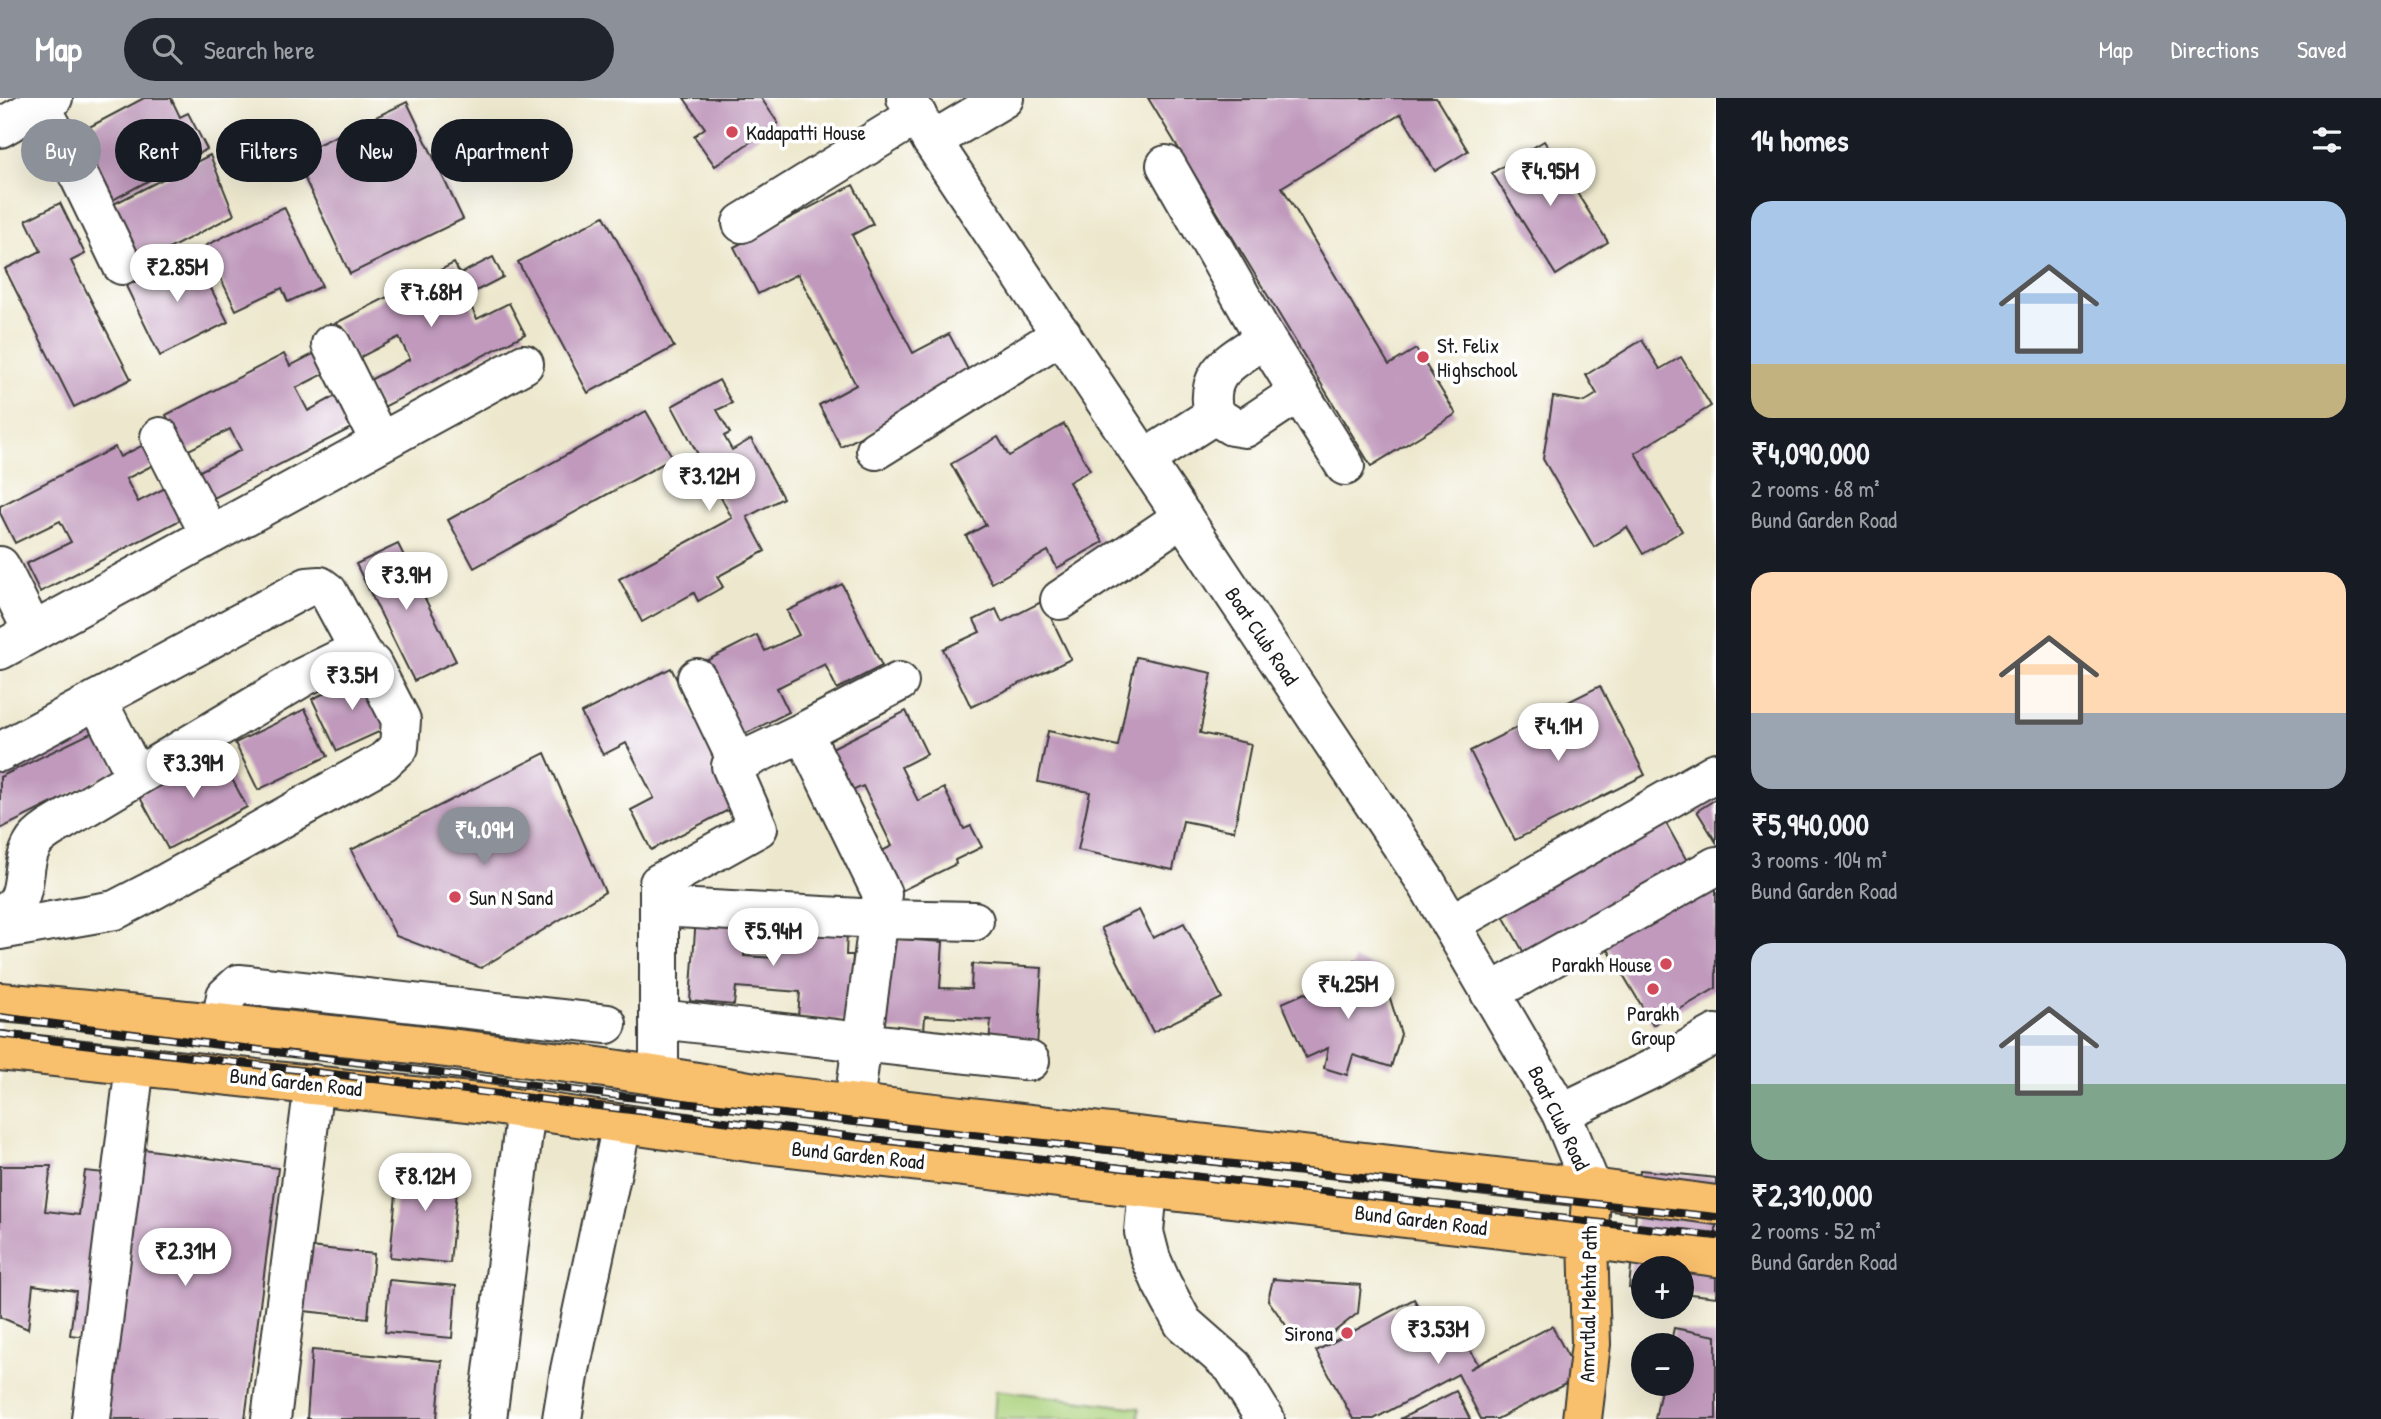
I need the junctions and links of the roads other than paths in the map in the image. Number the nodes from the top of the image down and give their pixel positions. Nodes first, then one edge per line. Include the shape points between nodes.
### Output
1 (975, 98) edge
2 (1004, 98) edge
3 (46, 102) edge
4 (920, 121) edge
5 (0, 128) edge
6 (1166, 165) dead end
7 (742, 223) dead end
8 (122, 265) dead end
9 (1062, 334) junction
10 (1265, 338) junction
11 (331, 344) dead end
12 (524, 363) dead end
13 (1299, 392) junction
14 (1214, 415) junction
15 (160, 437) dead end
16 (380, 442) junction
17 (876, 450) dead end
18 (1145, 458) junction
19 (1345, 466) dead end
20 (1183, 517) junction
21 (210, 536) junction
22 (0, 566) edge
23 (1060, 600) dead end
24 (33, 632) junction
25 (0, 650) edge
26 (361, 653) junction
27 (697, 678) dead end
28 (899, 682) dead end
29 (97, 700) junction
30 (803, 732) junction
31 (0, 752) edge
32 (738, 763) junction
33 (1716, 772) edge
34 (136, 776) junction
35 (1716, 866) edge
36 (659, 907) junction
37 (0, 915) edge
38 (879, 919) junction
39 (974, 921) dead end
40 (1451, 924) junction
41 (0, 930) edge
42 (1490, 993) junction
43 (0, 1002) edge
44 (659, 1019) junction
45 (221, 1023) junction
46 (607, 1024) dead end
47 (1716, 1034) edge
48 (862, 1042) junction
49 (0, 1051) edge
50 (1030, 1061) dead end
51 (135, 1065) junction
52 (659, 1074) junction
53 (314, 1084) junction
54 (854, 1103) junction
55 (526, 1109) junction
56 (1561, 1113) junction
57 (621, 1124) junction
58 (1148, 1188) junction
59 (1592, 1188) junction
60 (1716, 1205) edge
61 (1588, 1239) junction
62 (1716, 1257) edge
63 (91, 1419) edge
64 (271, 1419) edge
65 (487, 1419) edge
66 (562, 1419) edge
67 (1265, 1419) edge
68 (1582, 1419) edge

1 - 4 street
2 - 4 street
3 - 5 street
3 - 8 street
4 - 7 street
4 - 9 street, Boat Club Road
6 - 10 street
9 - 17 street
9 - 18 street, Boat Club Road
10 - 13 street
10 - 14 street via 1222,369 1212,386
11 - 16 street
12 - 16 street
13 - 14 street via 1245,428
13 - 19 street
14 - 18 street
15 - 21 street
16 - 21 street
18 - 20 street, Boat Club Road
20 - 23 street
20 - 40 street, Boat Club Road
21 - 24 street
22 - 24 street
24 - 25 street
26 - 29 street via 328,592 320,586 307,587
26 - 34 street via 303,677
26 - 41 street via 372,664 401,720 399,747 383,762 115,910
27 - 32 street
28 - 30 street
29 - 31 street
29 - 34 street
30 - 32 street
30 - 38 street via 882,894
32 - 36 street via 731,766 758,828 659,883
33 - 40 street
34 - 37 street via 34,841 20,900
35 - 42 street
36 - 38 street
36 - 44 street
38 - 39 street
38 - 48 street
40 - 42 street, Boat Club Road
42 - 56 street, Boat Club Road
43 - 45 main road
44 - 48 street
44 - 52 street
45 - 46 street via 226,996 239,984
45 - 52 main road
47 - 56 street
48 - 50 street
48 - 54 street
49 - 51 main road, Bund Garden Road
51 - 53 main road, Bund Garden Road
51 - 63 street
52 - 54 main road via 760,1093
53 - 55 main road, Bund Garden Road
53 - 64 street
54 - 59 main road
55 - 57 main road, Bund Garden Road
55 - 65 street
56 - 59 street, Boat Club Road
57 - 58 main road, Bund Garden Road
57 - 66 street
58 - 61 main road, Bund Garden Road
58 - 67 street via 1144,1232 1162,1284 1183,1323 1233,1367
59 - 60 main road
59 - 61 main road, Amrutlal Mehta Path
61 - 62 main road, Bund Garden Road
61 - 68 main road, Amrutlal Mehta Path via 1591,1344

